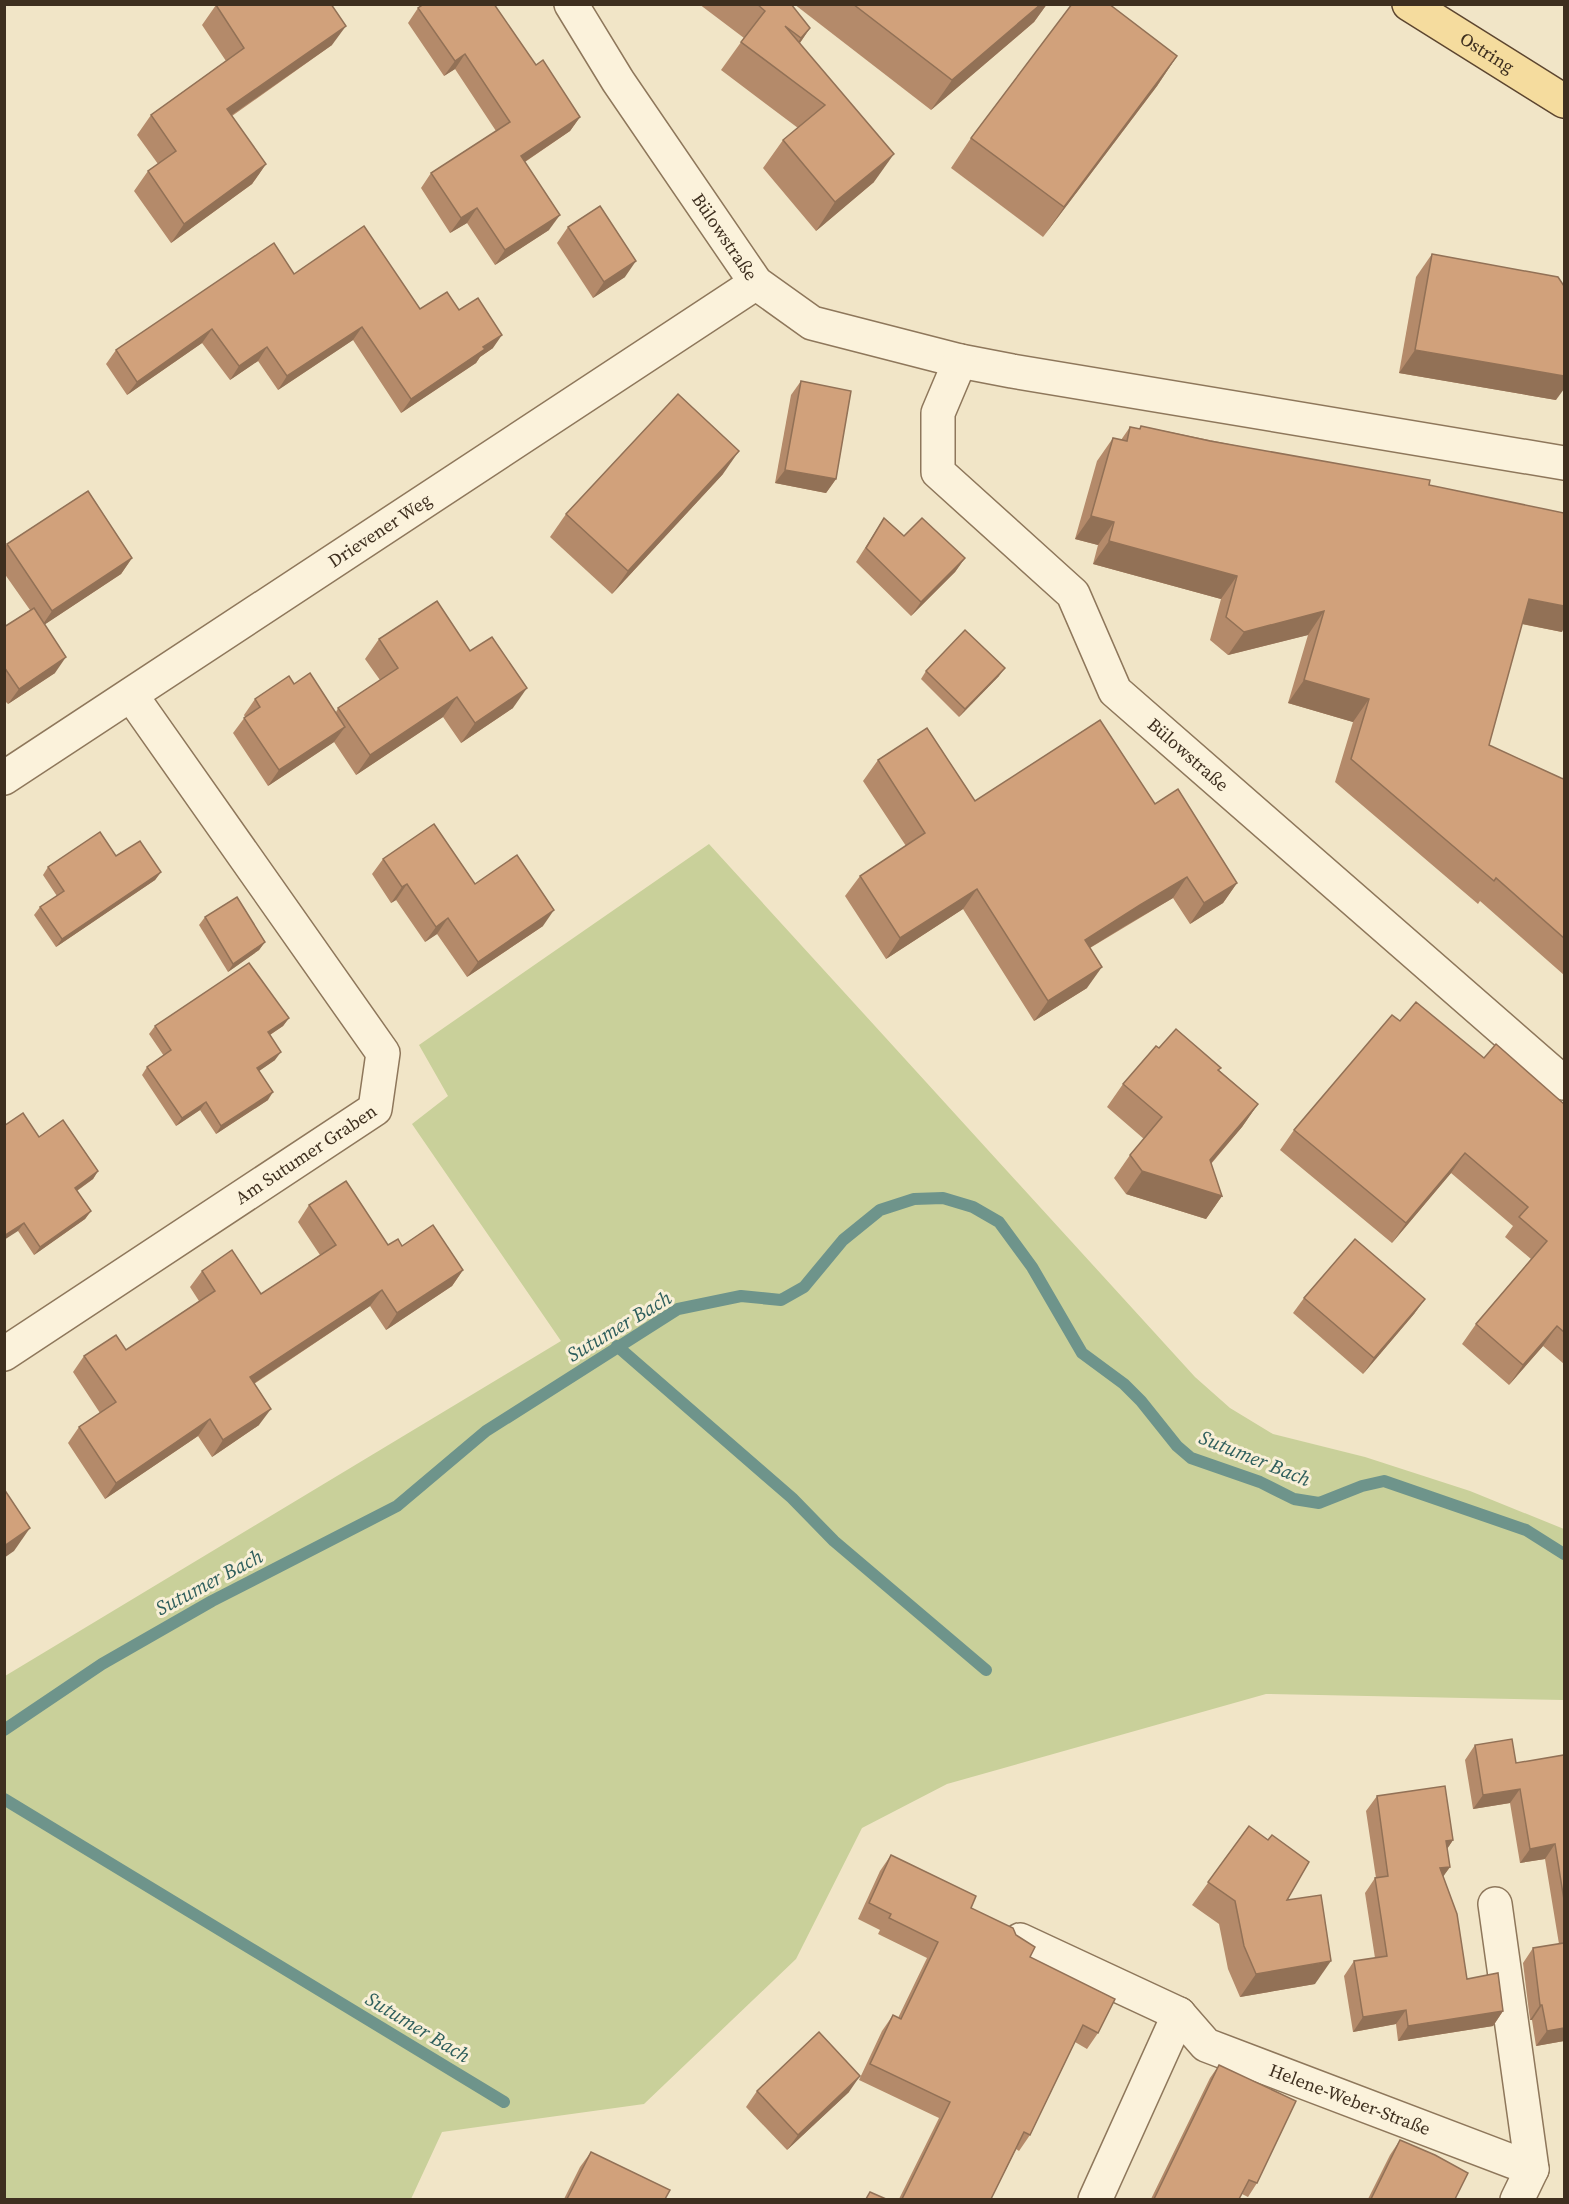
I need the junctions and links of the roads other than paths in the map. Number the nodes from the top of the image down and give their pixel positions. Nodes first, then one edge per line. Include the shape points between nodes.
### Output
1 (571, 4) edge
2 (1409, 4) edge
3 (1564, 101) edge
4 (756, 283) junction
5 (960, 361) junction
6 (1564, 463) edge
7 (131, 695) junction
8 (4, 778) edge
9 (1564, 1083) edge
10 (4, 1354) edge
11 (1495, 1904) dead end
12 (1020, 1940) edge
13 (1179, 2014) junction
14 (1532, 2169) junction
15 (1095, 2199) edge
16 (1517, 2199) edge

1 - 4 street, Bülowstraße via 618,81
2 - 3 main road, Ostring
4 - 5 street, Bülowstraße via 812,322
4 - 7 street, Drievener Weg
5 - 6 street, Bülowstraße
5 - 9 street, Bülowstraße via 938,413 938,472 1072,594 1115,691
7 - 8 street, Drievener Weg
7 - 10 street, Am Sutumer Graben via 383,1053 375,1109
11 - 14 street
12 - 13 street, Helene-Weber-Straße
13 - 14 street, Helene-Weber-Straße via 1206,2045
13 - 15 street
14 - 16 street

